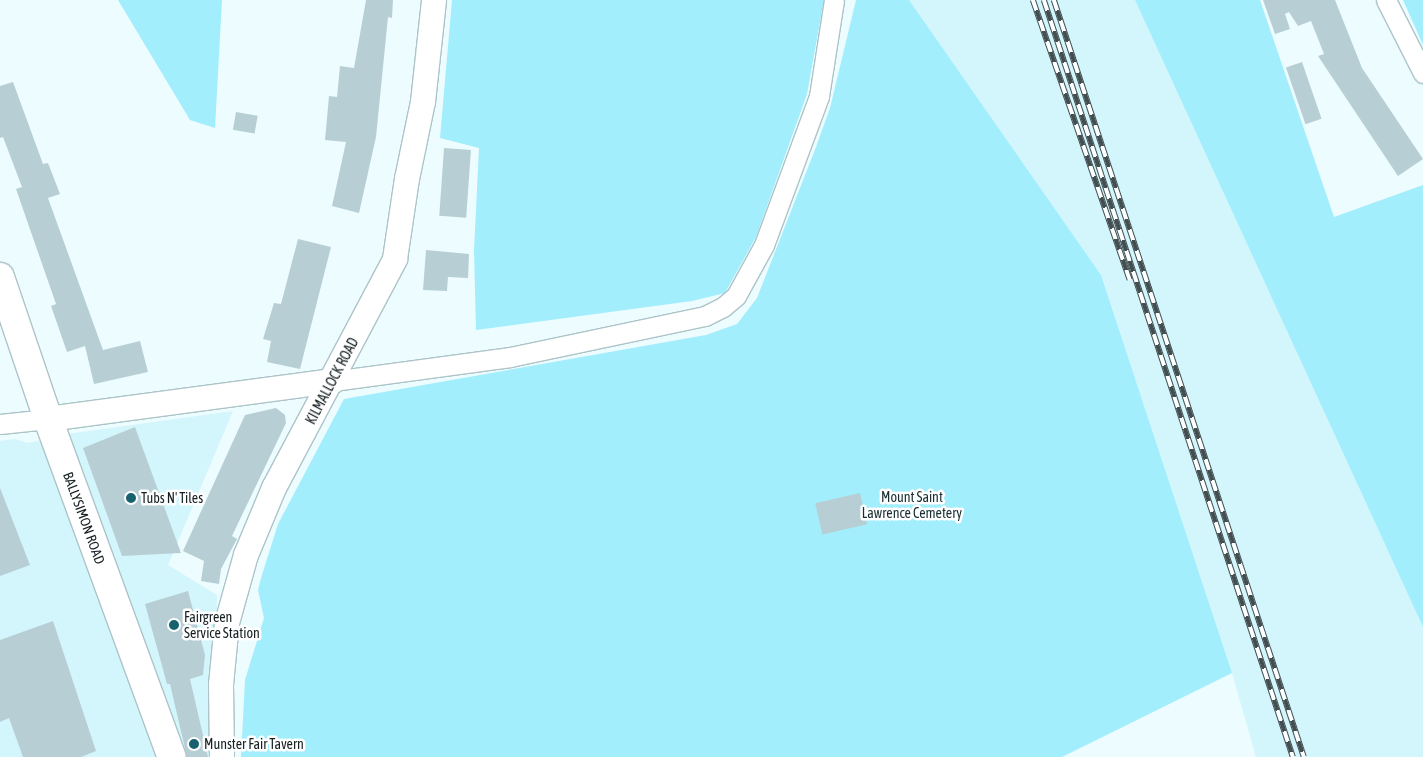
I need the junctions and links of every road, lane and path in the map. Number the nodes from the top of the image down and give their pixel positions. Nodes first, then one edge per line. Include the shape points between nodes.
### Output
1 (434, 0) edge
2 (834, 0) edge
3 (1386, 0) edge
4 (1423, 73) edge
5 (0, 277) edge
6 (333, 381) junction
7 (48, 418) junction
8 (0, 424) edge
9 (172, 757) edge
10 (222, 757) edge

1 - 6 street, KILMALLOCK ROAD via 423,102 406,179 396,259
2 - 6 street via 818,96 808,124 764,245 736,296 723,307 705,316 510,357
3 - 4 street
5 - 7 main road, BALLYSIMON ROAD
6 - 7 street
6 - 10 street, KILMALLOCK ROAD via 274,488 246,555 227,623 221,684
7 - 8 street
7 - 9 main road, BALLYSIMON ROAD

